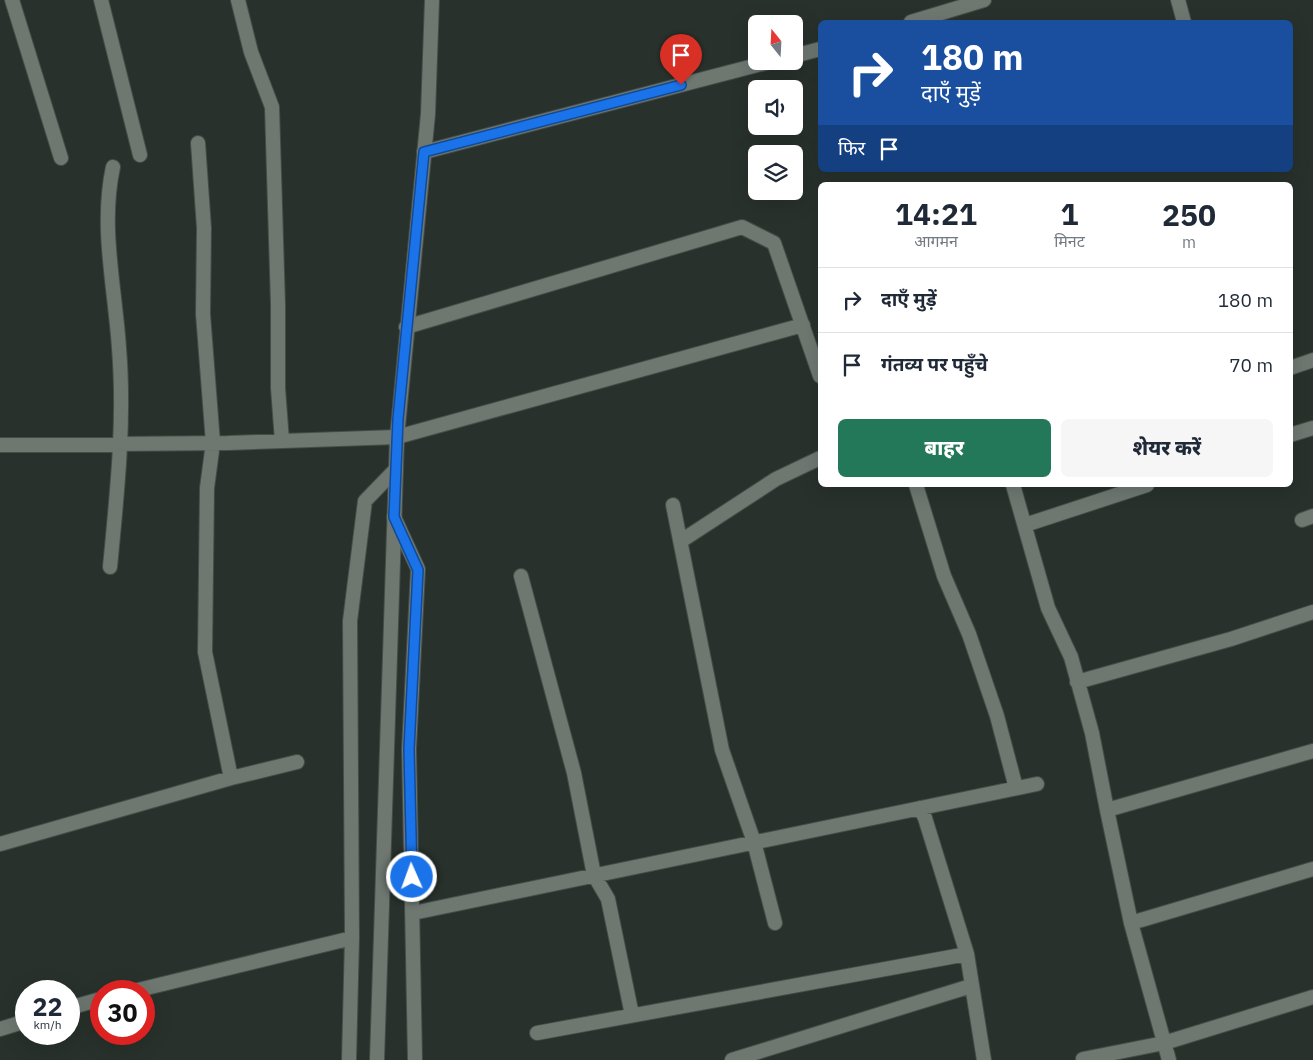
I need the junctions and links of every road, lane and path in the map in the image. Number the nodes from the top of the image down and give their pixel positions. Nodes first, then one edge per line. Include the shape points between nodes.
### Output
1 (12, 0) edge
2 (101, 0) edge
3 (238, 0) edge
4 (432, 0) edge
5 (984, 0) edge
6 (1178, 0) edge
7 (918, 20) edge
8 (1183, 20) edge
9 (818, 50) edge
10 (803, 54) edge
11 (748, 68) edge
12 (198, 143) dead end
13 (424, 152) junction
14 (140, 155) dead end
15 (61, 158) dead end
16 (113, 167) dead end
17 (803, 325) junction
18 (406, 327) junction
19 (1313, 360) edge
20 (1293, 367) edge
21 (818, 370) edge
22 (1313, 428) edge
23 (1293, 434) edge
24 (397, 438) junction
25 (282, 441) junction
26 (121, 444) junction
27 (213, 444) junction
28 (0, 445) edge
29 (818, 459) edge
30 (396, 469) junction
31 (917, 487) edge
32 (1014, 487) edge
33 (1141, 487) edge
34 (673, 504) dead end
35 (394, 517) junction
36 (1025, 525) junction
37 (681, 541) junction
38 (110, 567) dead end
39 (521, 576) dead end
40 (1313, 612) edge
41 (1077, 682) junction
42 (1313, 751) edge
43 (298, 762) dead end
44 (231, 778) junction
45 (1037, 784) dead end
46 (1016, 788) junction
47 (920, 808) junction
48 (1106, 810) junction
49 (754, 842) junction
50 (0, 844) edge
51 (1313, 869) edge
52 (594, 875) junction
53 (413, 913) junction
54 (775, 923) dead end
55 (1131, 923) junction
56 (352, 938) junction
57 (967, 954) junction
58 (155, 986) edge
59 (971, 986) junction
60 (1313, 997) edge
61 (632, 1015) junction
62 (15, 1024) edge
63 (0, 1029) edge
64 (537, 1033) dead end
65 (1164, 1043) junction
66 (1083, 1059) edge
67 (349, 1060) edge
68 (377, 1060) edge
69 (415, 1060) edge
70 (732, 1060) edge
71 (984, 1060) edge
72 (1169, 1060) edge

1 - 15 street
2 - 14 street
3 - 25 street via 251,52 272,107
4 - 13 street
5 - 7 street
6 - 8 street
9 - 10 street
11 - 13 street
12 - 27 street via 204,228 203,314
13 - 18 street
16 - 26 street via 107,192 109,267 120,348
17 - 18 street via 774,243 742,227
17 - 21 street
17 - 24 street
18 - 24 street
19 - 20 street
22 - 23 street
24 - 25 street
24 - 30 street
25 - 27 street
26 - 27 street
26 - 28 street
26 - 38 street
27 - 44 street via 207,488 205,652
29 - 37 street via 776,479
30 - 35 street
30 - 56 street via 365,500 350,621
31 - 46 street via 944,576 969,634 994,707
32 - 36 street
33 - 36 street
34 - 37 street
35 - 53 street via 418,570 409,749
35 - 68 street
36 - 41 street via 1048,608 1071,657
37 - 49 street via 722,750
39 - 52 street via 574,773
40 - 41 street via 1231,639
41 - 48 street via 1092,733
42 - 48 street
43 - 44 street
44 - 50 street
45 - 46 street
46 - 47 street
47 - 49 street
47 - 57 street
48 - 55 street
49 - 52 street
49 - 54 street
51 - 55 street
52 - 53 street
52 - 61 street via 608,900
53 - 69 street
55 - 65 street
56 - 58 street
56 - 67 street
57 - 59 street
57 - 61 street
59 - 70 street
59 - 71 street
60 - 65 street
61 - 64 street
62 - 63 street
65 - 66 street
65 - 72 street

